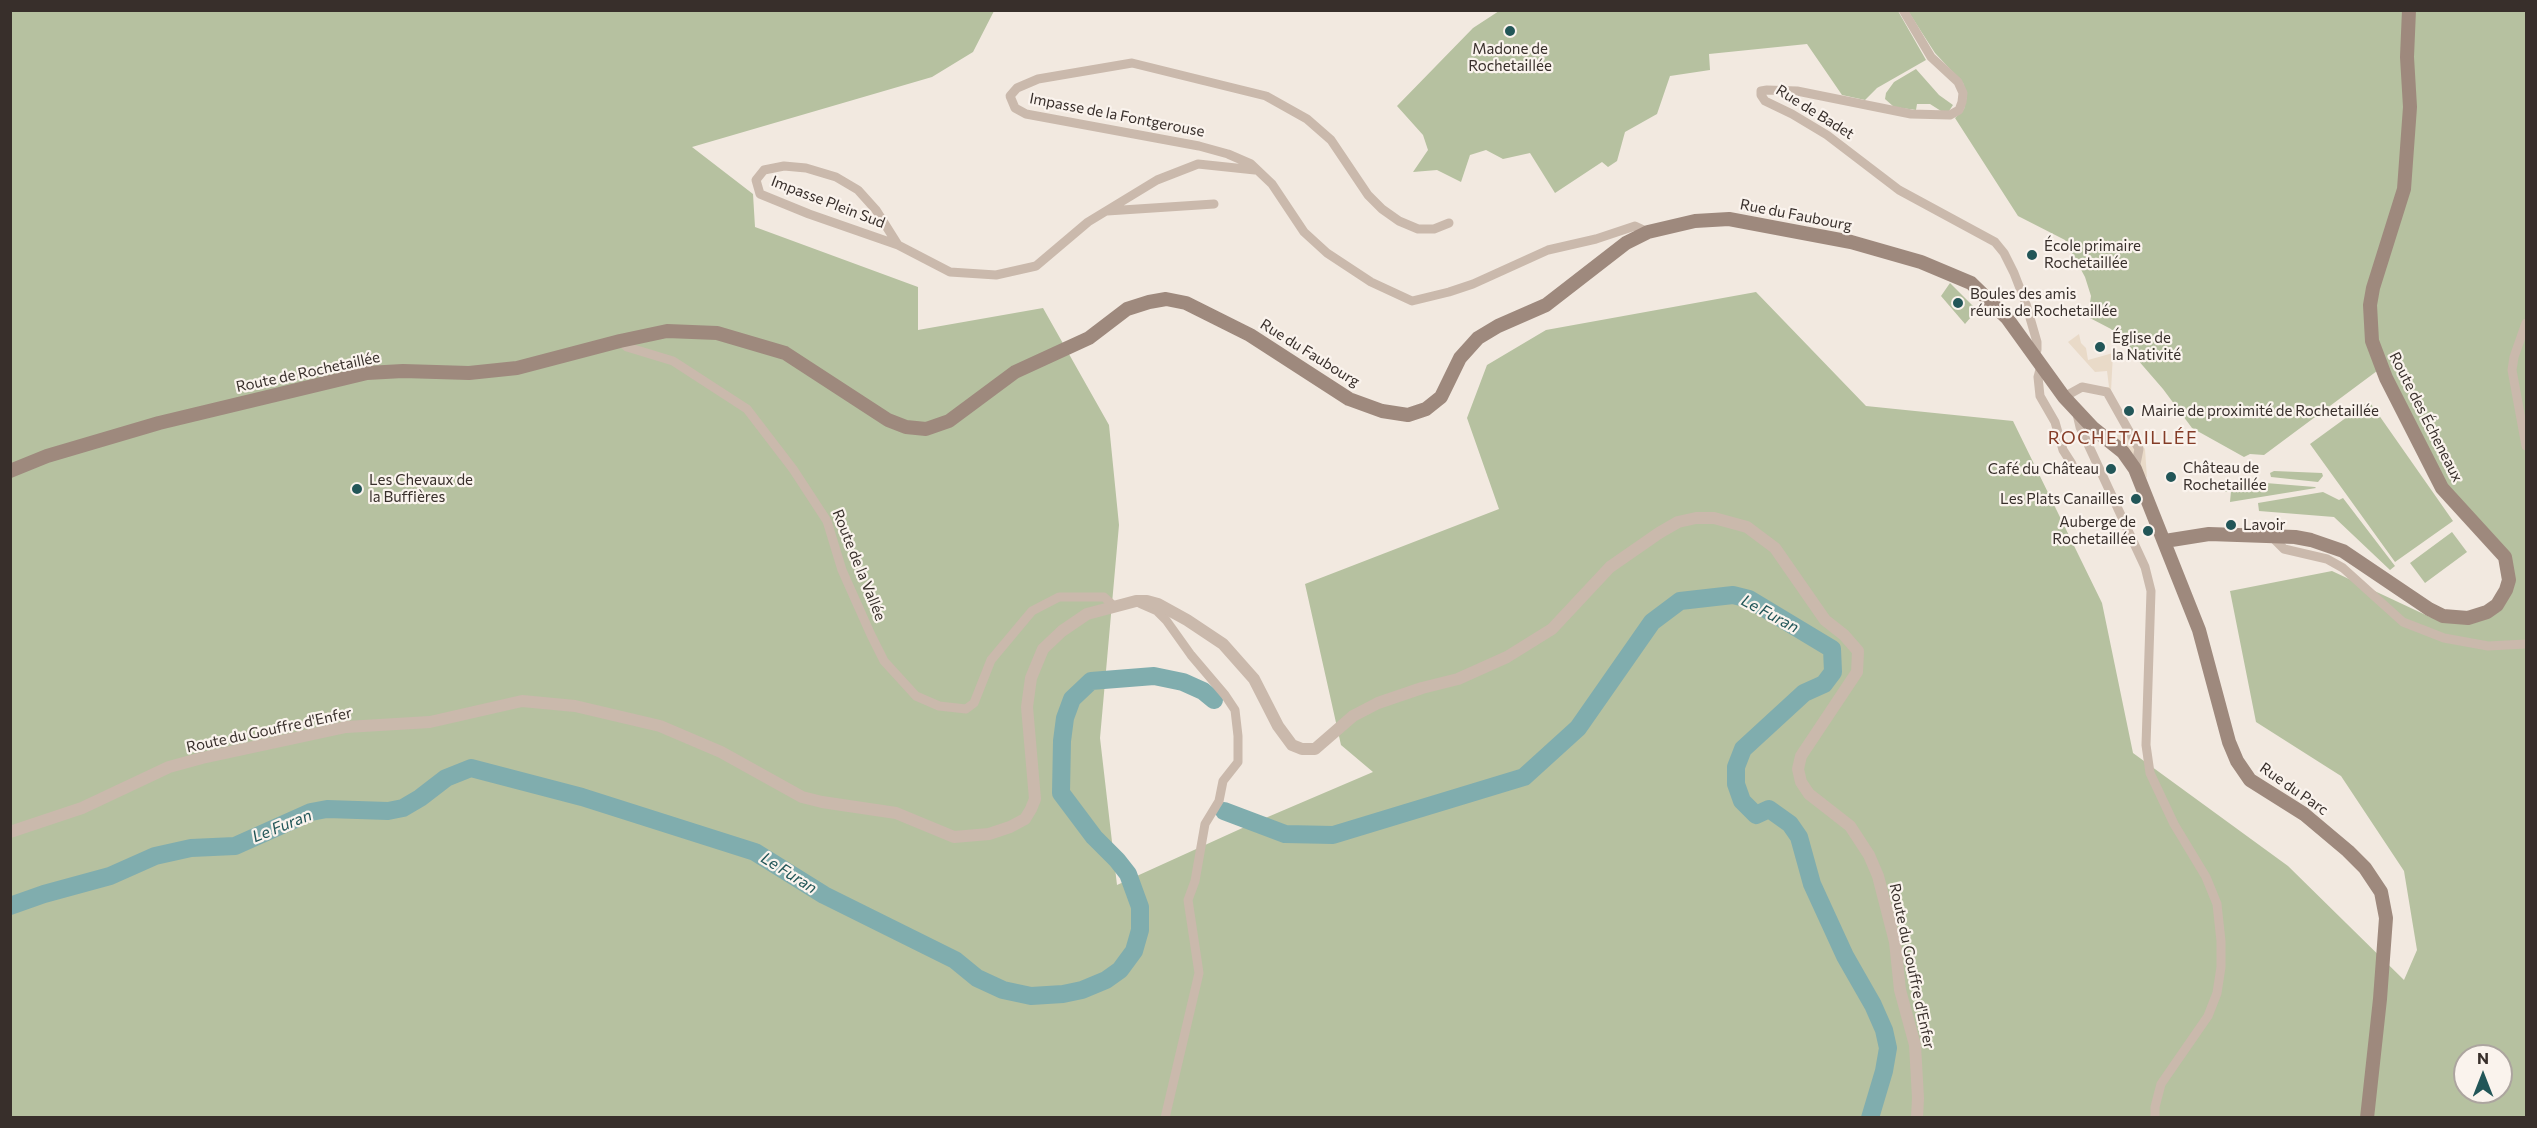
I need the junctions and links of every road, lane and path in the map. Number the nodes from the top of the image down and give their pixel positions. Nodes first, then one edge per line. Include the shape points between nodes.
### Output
1 (1903, 10) edge
2 (2409, 10) edge
3 (1260, 171) junction
4 (1214, 204) dead end
5 (1105, 211) junction
6 (1449, 223) dead end
7 (1648, 232) junction
8 (898, 244) junction
9 (2526, 323) edge
10 (620, 341) junction
11 (2033, 354) junction
12 (2041, 366) junction
13 (2064, 397) junction
14 (2076, 409) junction
15 (2526, 446) edge
16 (2072, 464) dead end
17 (2135, 469) junction
18 (10, 471) edge
19 (2271, 536) junction
20 (2165, 541) junction
21 (1136, 601) junction
22 (1115, 607) junction
23 (2526, 644) edge
24 (10, 832) edge
25 (1165, 1118) edge
26 (1917, 1118) edge
27 (2155, 1118) edge
28 (2367, 1118) edge

1 - 11 street, Rue de Badet via 1931,57 1958,82 1963,93 1959,110 1950,115 1911,114 1797,92 1767,90 1761,96 1827,135 1899,190 1995,242 2004,253 2026,304 2037,342
2 - 19 main road, Route des Écheneaux via 2410,107 2404,189 2373,288 2372,341 2386,378 2442,488 2505,557 2509,580 2502,598 2487,612 2468,618 2443,616 2343,551 2311,540
3 - 5 street, Impasse Plein Sud via 1198,165 1157,180
3 - 6 street, Impasse de la Fontgerouse via 1228,154 1199,146 1026,114 1015,108 1010,96 1017,88 1038,79 1132,63 1266,96 1307,119 1331,140 1368,195 1399,221 1418,229 1434,229
3 - 7 street via 1304,232 1327,253 1371,282 1412,301 1449,292 1548,250 1635,226
4 - 5 street
5 - 8 street, Impasse Plein Sud via 1036,266 996,275 950,272
7 - 10 main road, Rue du Faubourg via 1626,243 1546,305 1478,338 1460,358 1441,396 1426,409 1408,415 1349,399 1250,335 1186,303 1166,300 1127,309 1089,338 1015,372 949,421 926,429 888,420 784,353 758,343 692,330
7 - 11 main road, Rue du Faubourg via 1695,220 1729,219 1851,242 1921,262 1971,283 2007,318
8 - 8 street, Impasse Plein Sud via 760,194 756,180 764,170 784,166 836,177 858,190
9 - 15 street via 2512,370
10 - 18 main road, Route de Rochetaillée via 517,368 469,373 367,374 159,423
10 - 22 street, Route de la Vallée via 627,347 673,361 747,410 794,469 827,521 842,570 884,661 916,696 939,706 966,709 974,704 991,660 1032,611 1059,597 1104,597
11 - 12 main road, Rue du Faubourg
12 - 13 main road, Rue du Faubourg
12 - 16 street via 2040,396
13 - 14 main road, Rue du Faubourg
13 - 17 street via 2082,387 2107,392 2139,449
14 - 17 main road, Rue du Faubourg via 2123,452
14 - 27 street via 2080,427 2145,567 2151,591 2146,745 2150,772 2217,904 2221,941 2217,993 2208,1016 2161,1084
17 - 20 main road, Rue du Parc
19 - 20 main road, Route des Écheneaux via 2209,534
19 - 23 street via 2284,549 2327,559 2343,568 2403,622 2444,638 2488,646
20 - 28 main road, Rue du Parc via 2199,630 2229,742 2243,771 2250,780 2335,839 2365,868 2381,892 2386,918
21 - 22 street, Route du Gouffre d'Enfer
21 - 25 street via 1166,620 1226,695 1235,710 1238,736 1238,762 1223,780 1219,801 1205,824 1188,900 1199,972
21 - 26 street, Route du Gouffre d'Enfer via 1158,604 1222,644 1254,678 1292,745 1315,749 1353,716 1480,670 1534,641 1567,615 1610,567 1678,522 1714,518 1754,532 1775,548 1825,620 1858,651 1857,672 1801,756 1798,769 1809,794 1850,826 1878,876 1915,1045
22 - 24 street, Route du Gouffre d'Enfer via 1087,614 1043,649 1031,678 1027,707 1035,799 1025,819 989,834 954,837 896,813 822,802 802,796 721,752 660,726 575,706 522,701 430,722 346,727 191,761 169,767 82,808

